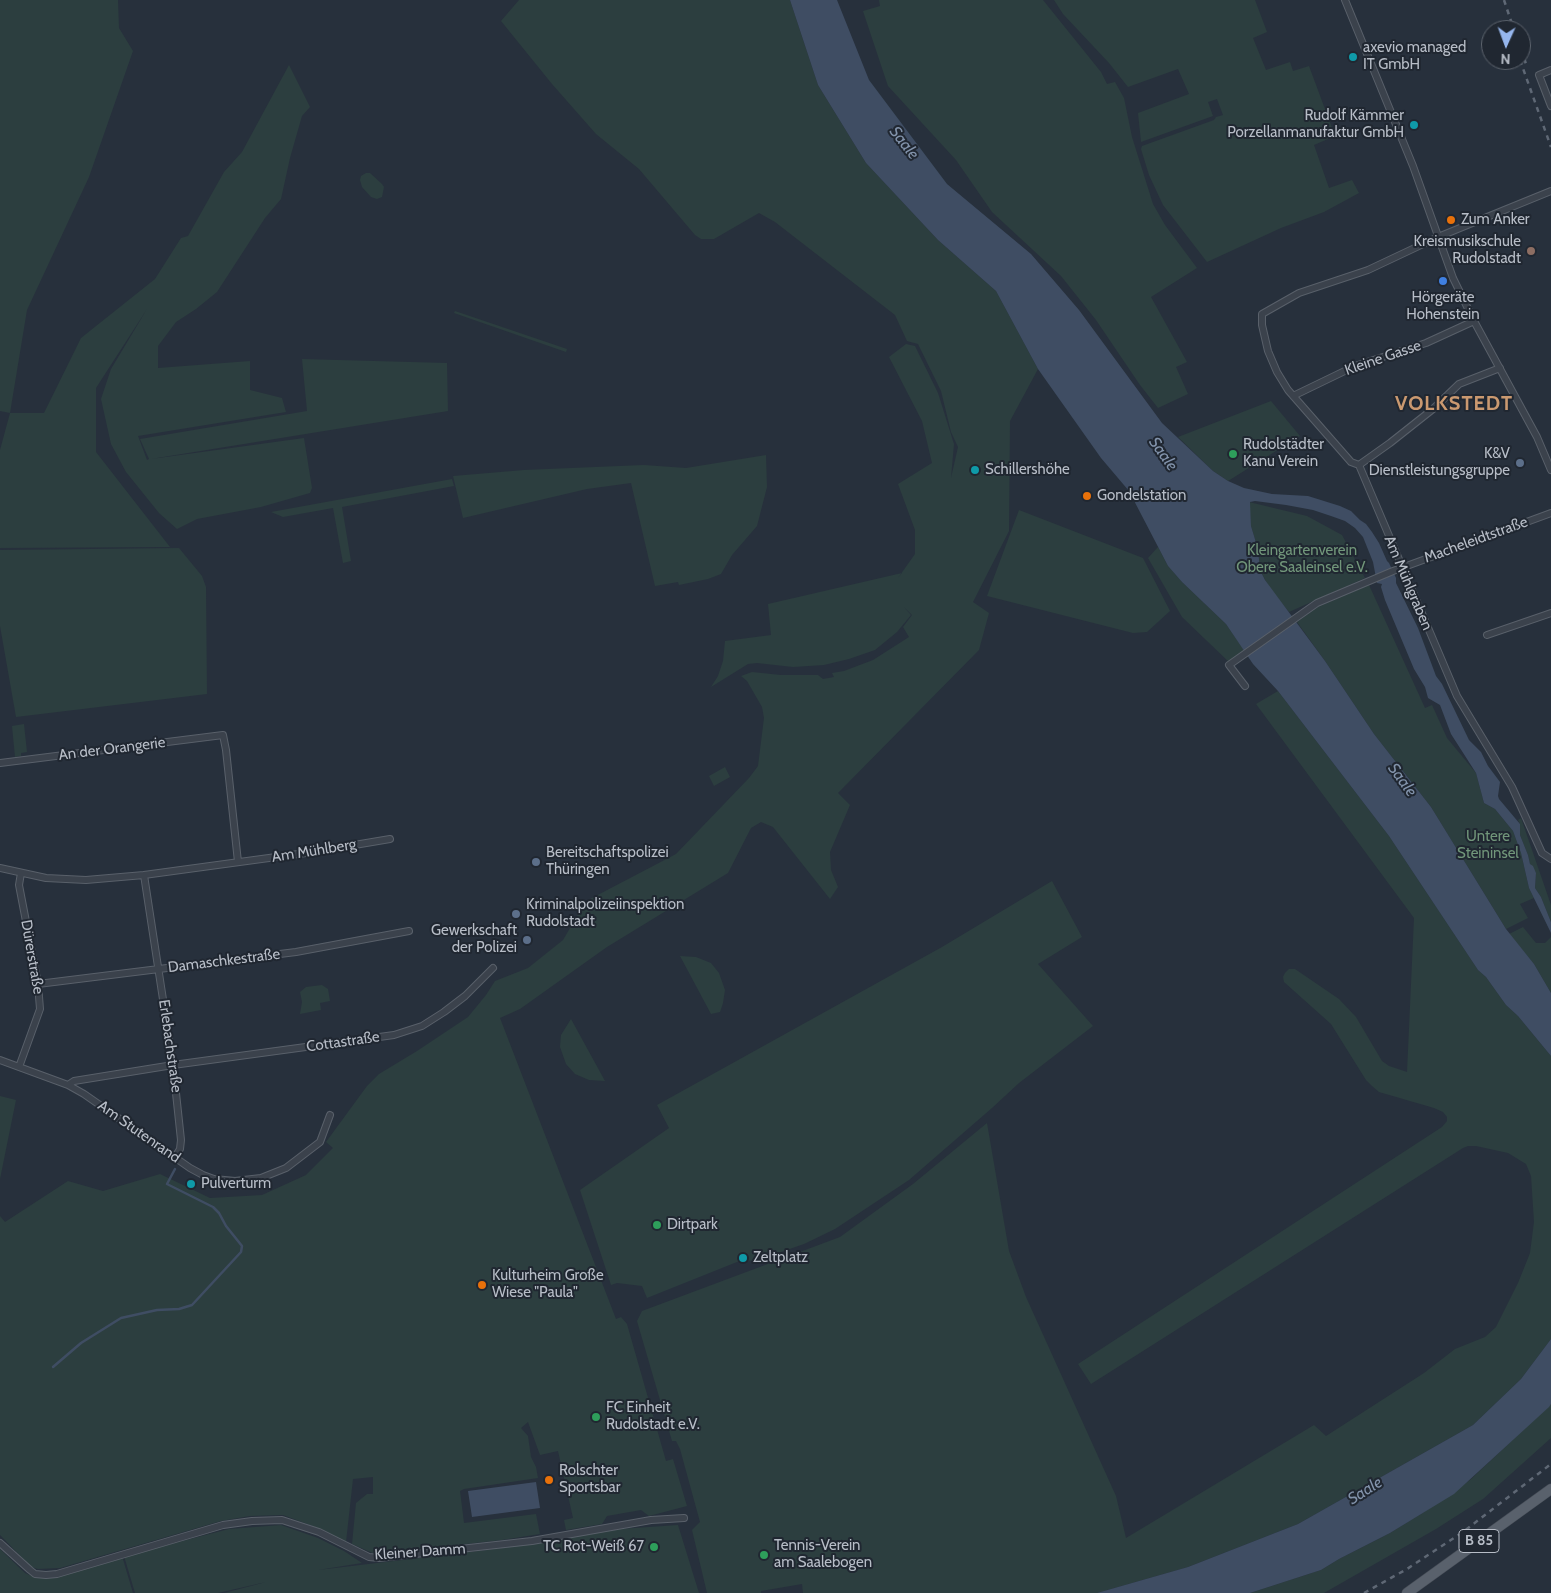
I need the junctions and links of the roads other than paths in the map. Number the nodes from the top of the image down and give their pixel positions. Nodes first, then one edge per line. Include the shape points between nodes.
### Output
1 (1345, 0) edge
2 (1551, 70) edge
3 (1551, 106) edge
4 (1551, 191) edge
5 (1438, 237) junction
6 (1474, 321) junction
7 (1500, 368) junction
8 (1293, 396) junction
9 (1359, 465) junction
10 (1551, 470) edge
11 (1551, 513) edge
12 (1401, 568) junction
13 (1551, 613) edge
14 (1487, 635) dead end
15 (1245, 686) dead end
16 (0, 763) edge
17 (390, 839) dead end
18 (1551, 860) edge
19 (238, 862) junction
20 (0, 868) edge
21 (21, 873) junction
22 (144, 876) junction
23 (409, 931) dead end
24 (159, 968) junction
25 (493, 968) dead end
26 (38, 984) junction
27 (0, 1060) edge
28 (173, 1065) junction
29 (19, 1067) junction
30 (68, 1085) junction
31 (330, 1115) dead end
32 (175, 1157) junction
33 (1551, 1489) edge
34 (684, 1518) dead end
35 (0, 1543) edge
36 (1407, 1593) edge

1 - 5 street via 1414,166
2 - 3 street via 1539,75
4 - 5 street
5 - 6 street
5 - 8 street, Am Mühlgraben via 1368,270 1299,293 1262,314 1268,351 1276,372
6 - 7 street
6 - 8 street, Kleine Gasse via 1426,343 1355,366
7 - 9 street via 1459,384 1433,409
7 - 10 street
8 - 9 street, Am Mühlgraben via 1351,462
9 - 12 street, Am Mühlgraben
11 - 12 street, Macheleidtstraße
12 - 15 street, Macheleidtstraße via 1317,603 1230,665
12 - 18 street, Am Mühlgraben via 1457,696 1512,787 1542,853
13 - 14 street
16 - 19 street, An der Orangerie via 223,735
17 - 19 street, Am Mühlberg
19 - 22 street, Am Mühlberg
20 - 21 street, Am Mühlberg
21 - 22 street, Am Mühlberg via 78,880
21 - 26 street, Dürerstraße via 19,886
22 - 24 street, Erlebachstraße
23 - 24 street, Damaschkestraße via 296,952
24 - 26 street, Damaschkestraße
24 - 28 street, Erlebachstraße
25 - 28 street, Cottastraße via 444,1012 406,1032
26 - 29 street, Dürerstraße via 40,1009
27 - 29 street, Am Stutenrand
28 - 30 street, Am Stutenrand via 74,1081
28 - 32 street, Erlebachstraße via 181,1140
29 - 30 street, Am Stutenrand
30 - 32 street, Am Stutenrand
31 - 32 street, Am Stutenrand via 320,1142 286,1168 261,1178 214,1179
33 - 36 main road, B 85
34 - 35 street, Kleiner Damm via 651,1520 532,1542 379,1558 369,1557 319,1532 282,1520 252,1521 223,1525 46,1575 30,1570

